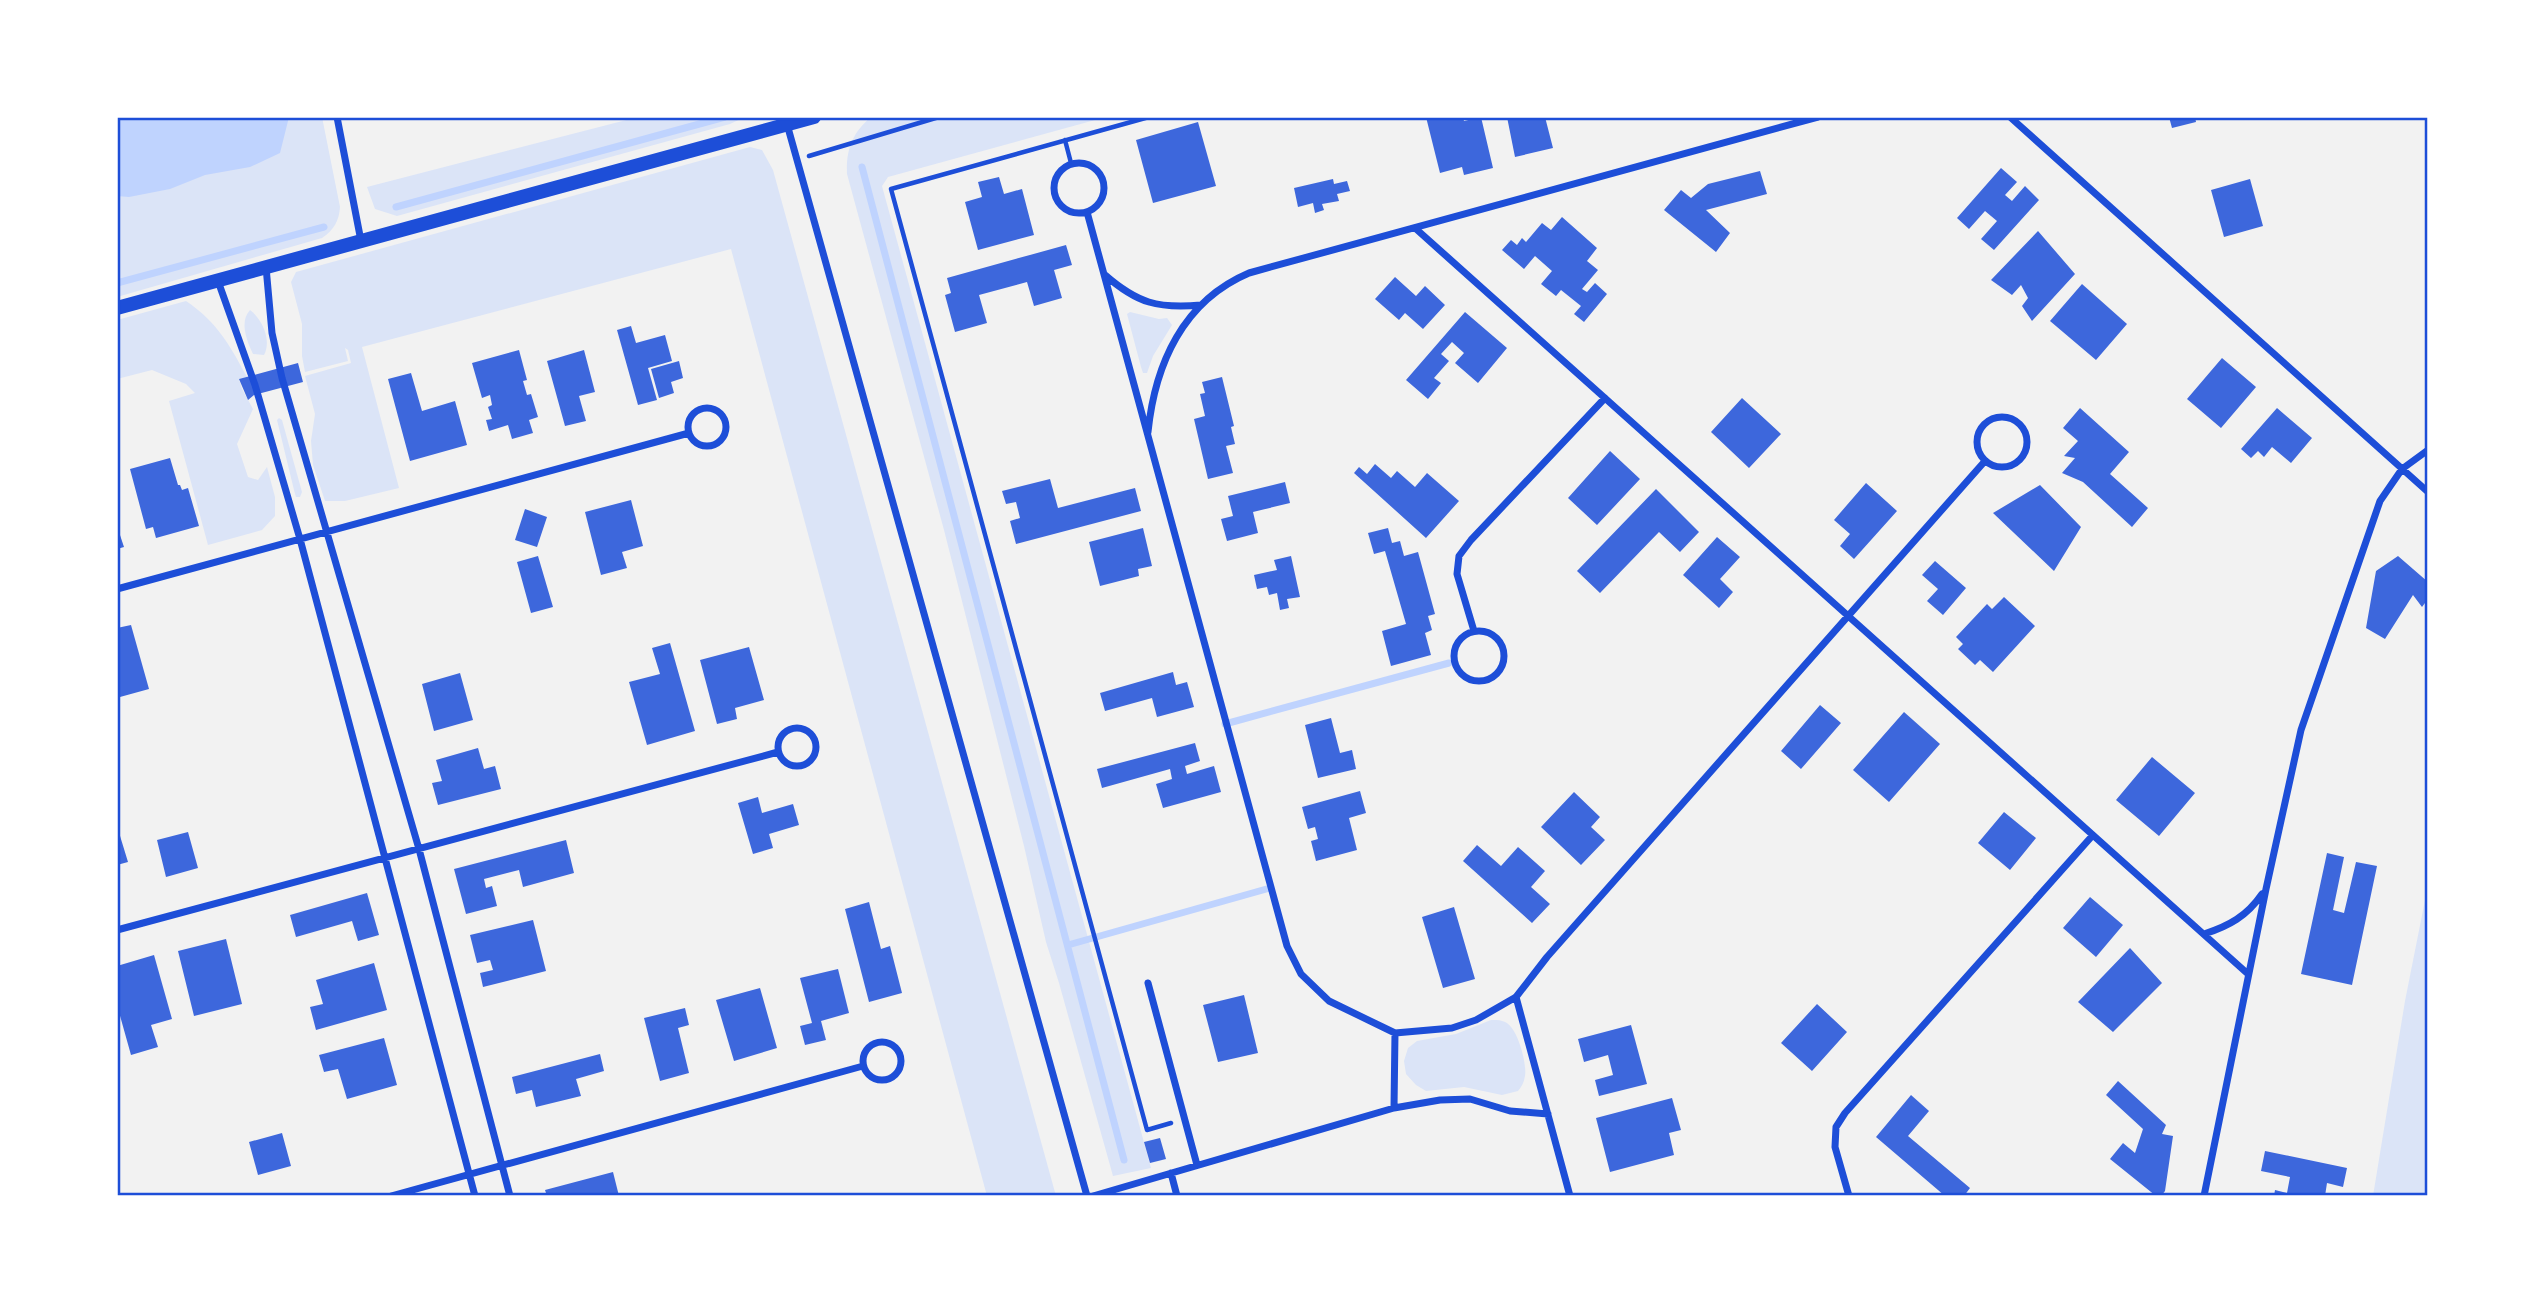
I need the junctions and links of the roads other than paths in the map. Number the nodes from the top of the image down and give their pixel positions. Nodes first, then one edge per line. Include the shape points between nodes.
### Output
1 (337, 117) edge
2 (814, 117) edge
3 (1818, 117) edge
4 (2010, 117) edge
5 (786, 121) edge
6 (1087, 212) junction
7 (1415, 228) junction
8 (362, 241) junction
9 (266, 267) junction
10 (1104, 275) junction
11 (217, 281) junction
12 (1200, 305) junction
13 (117, 308) edge
14 (1605, 398) junction
15 (689, 433) junction
16 (1147, 436) junction
17 (2428, 450) edge
18 (1986, 461) junction
19 (2402, 469) junction
20 (2428, 492) edge
21 (325, 532) junction
22 (300, 539) junction
23 (117, 589) edge
24 (1849, 617) junction
25 (1474, 631) junction
26 (778, 752) junction
27 (2093, 835) junction
28 (419, 849) junction
29 (385, 858) junction
30 (2266, 890) junction
31 (117, 930) edge
32 (2204, 934) junction
33 (2248, 974) junction
34 (1148, 983) dead end
35 (1516, 998) junction
36 (1395, 1032) junction
37 (863, 1066) junction
38 (1394, 1108) junction
39 (1548, 1114) junction
40 (502, 1165) junction
41 (1197, 1165) junction
42 (1171, 1173) junction
43 (469, 1174) junction
44 (391, 1196) edge
45 (475, 1196) edge
46 (510, 1196) edge
47 (1087, 1196) edge
48 (1093, 1196) edge
49 (1177, 1196) edge
50 (1570, 1196) edge
51 (1849, 1196) edge
52 (2204, 1196) edge

1 - 8 street
2 - 5 main road
3 - 7 street
4 - 19 street
5 - 8 main road
5 - 47 street
6 - 6 street via 1069,211 1057,200 1054,182 1071,163 1087,163 1103,180 1100,202
6 - 10 street
7 - 12 street via 1249,273 1226,283
7 - 14 street
8 - 9 main road
9 - 11 main road
9 - 21 street via 282,378
10 - 12 street via 1124,292 1148,303
10 - 16 street
11 - 13 main road
11 - 22 street via 255,385
12 - 16 street via 1178,333 1162,365 1151,400
14 - 24 street
14 - 25 street via 1459,556 1457,574
15 - 15 street via 700,445 717,444 724,438 726,422 715,409 698,410 691,416
15 - 21 street
16 - 36 street via 1287,946 1301,974 1329,1001
17 - 19 street
18 - 18 street via 2004,467 2021,459 2028,440 2019,423 2001,416 1983,425 1977,443
18 - 24 street
19 - 20 street
19 - 30 street via 2380,500 2301,730
21 - 22 street
21 - 28 street
22 - 23 street
22 - 29 street
24 - 27 street
24 - 35 street via 1547,957
25 - 25 street via 1458,642 1455,662 1466,678 1485,681 1501,670 1504,650 1493,634
26 - 26 street via 789,765 806,764 816,750 815,741 804,729 787,730
26 - 28 street
27 - 32 street
27 - 51 street via 1845,1113 1836,1127 1835,1147
28 - 29 street
28 - 40 street
29 - 31 street
29 - 43 street
30 - 32 street via 2239,919
30 - 33 street
32 - 33 street
33 - 52 street
34 - 41 street
35 - 36 street via 1452,1028
35 - 39 street
36 - 38 street
37 - 37 street via 868,1074 883,1080 898,1072 901,1055 889,1042 873,1044 863,1057
37 - 40 street
38 - 39 street via 1470,1100 1510,1111
38 - 41 street
39 - 50 street
40 - 43 street
40 - 46 street
41 - 42 street
42 - 48 street
42 - 49 street
43 - 44 street
43 - 45 street

